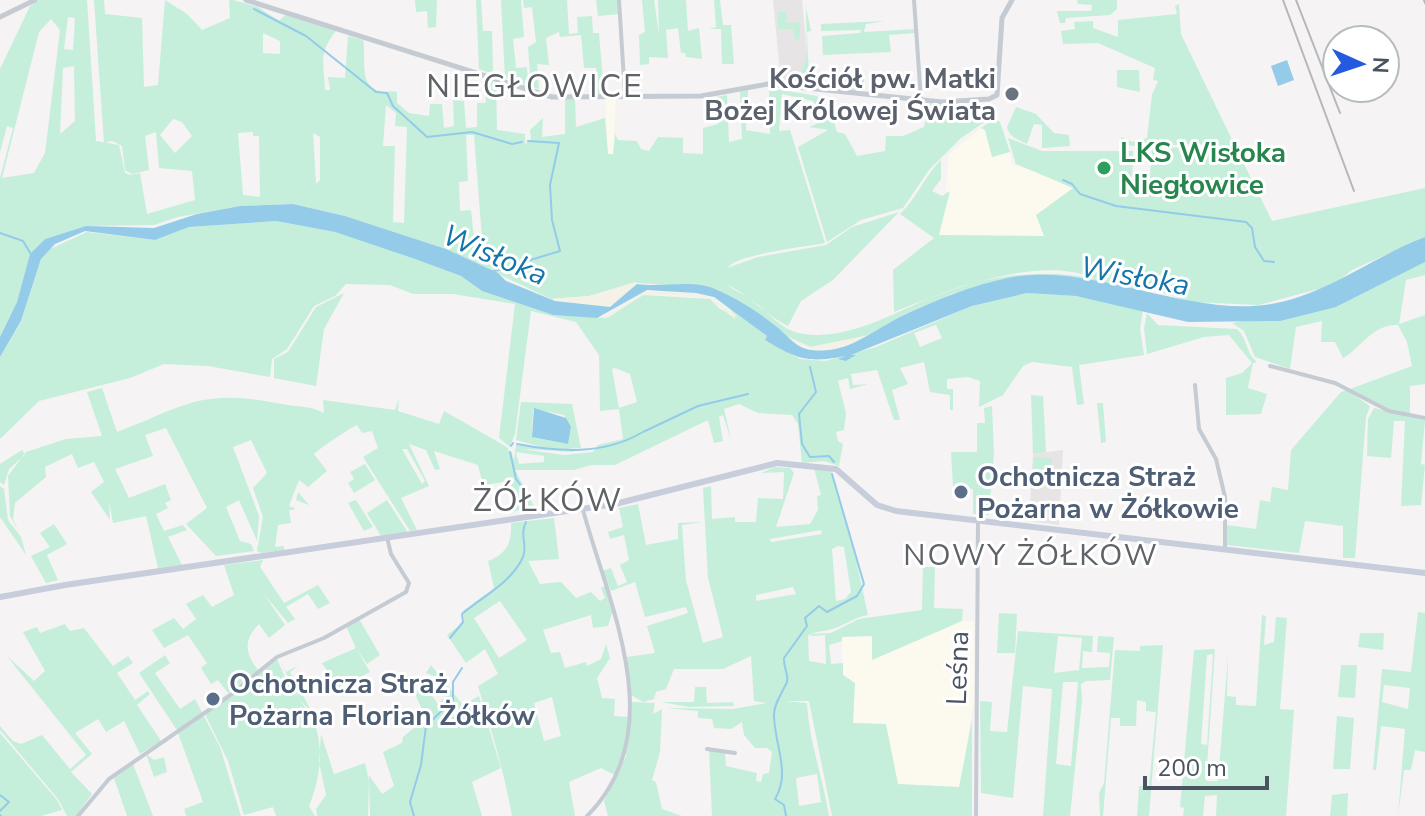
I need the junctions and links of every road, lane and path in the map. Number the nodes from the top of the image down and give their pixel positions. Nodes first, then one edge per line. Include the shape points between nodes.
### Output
1 (35, 0) edge
2 (246, 0) edge
3 (619, 0) edge
4 (914, 0) edge
5 (1012, 0) edge
6 (0, 17) edge
7 (625, 96) junction
8 (921, 100) junction
9 (1270, 366) dead end
10 (1195, 385) dead end
11 (1425, 418) edge
12 (583, 510) junction
13 (978, 521) junction
14 (387, 537) junction
15 (1225, 549) junction
16 (1425, 573) edge
17 (0, 597) edge
18 (707, 749) dead end
19 (735, 753) dead end
20 (78, 816) edge
21 (587, 816) edge
22 (976, 816) edge

1 - 6 street
2 - 7 street via 529,91 570,98
3 - 7 street
4 - 8 street
5 - 8 street via 1002,18 995,97
7 - 8 street via 701,96 769,84
9 - 11 street via 1335,383 1389,411
10 - 15 street via 1199,429 1216,459 1225,497
12 - 13 main road via 777,463 831,467 887,509
12 - 14 main road
12 - 21 street via 610,592 630,700 623,761
13 - 15 main road
13 - 22 street, Leśna
14 - 17 main road
14 - 20 street via 408,580 406,592 324,638 277,657 113,776
15 - 16 main road
18 - 19 street

